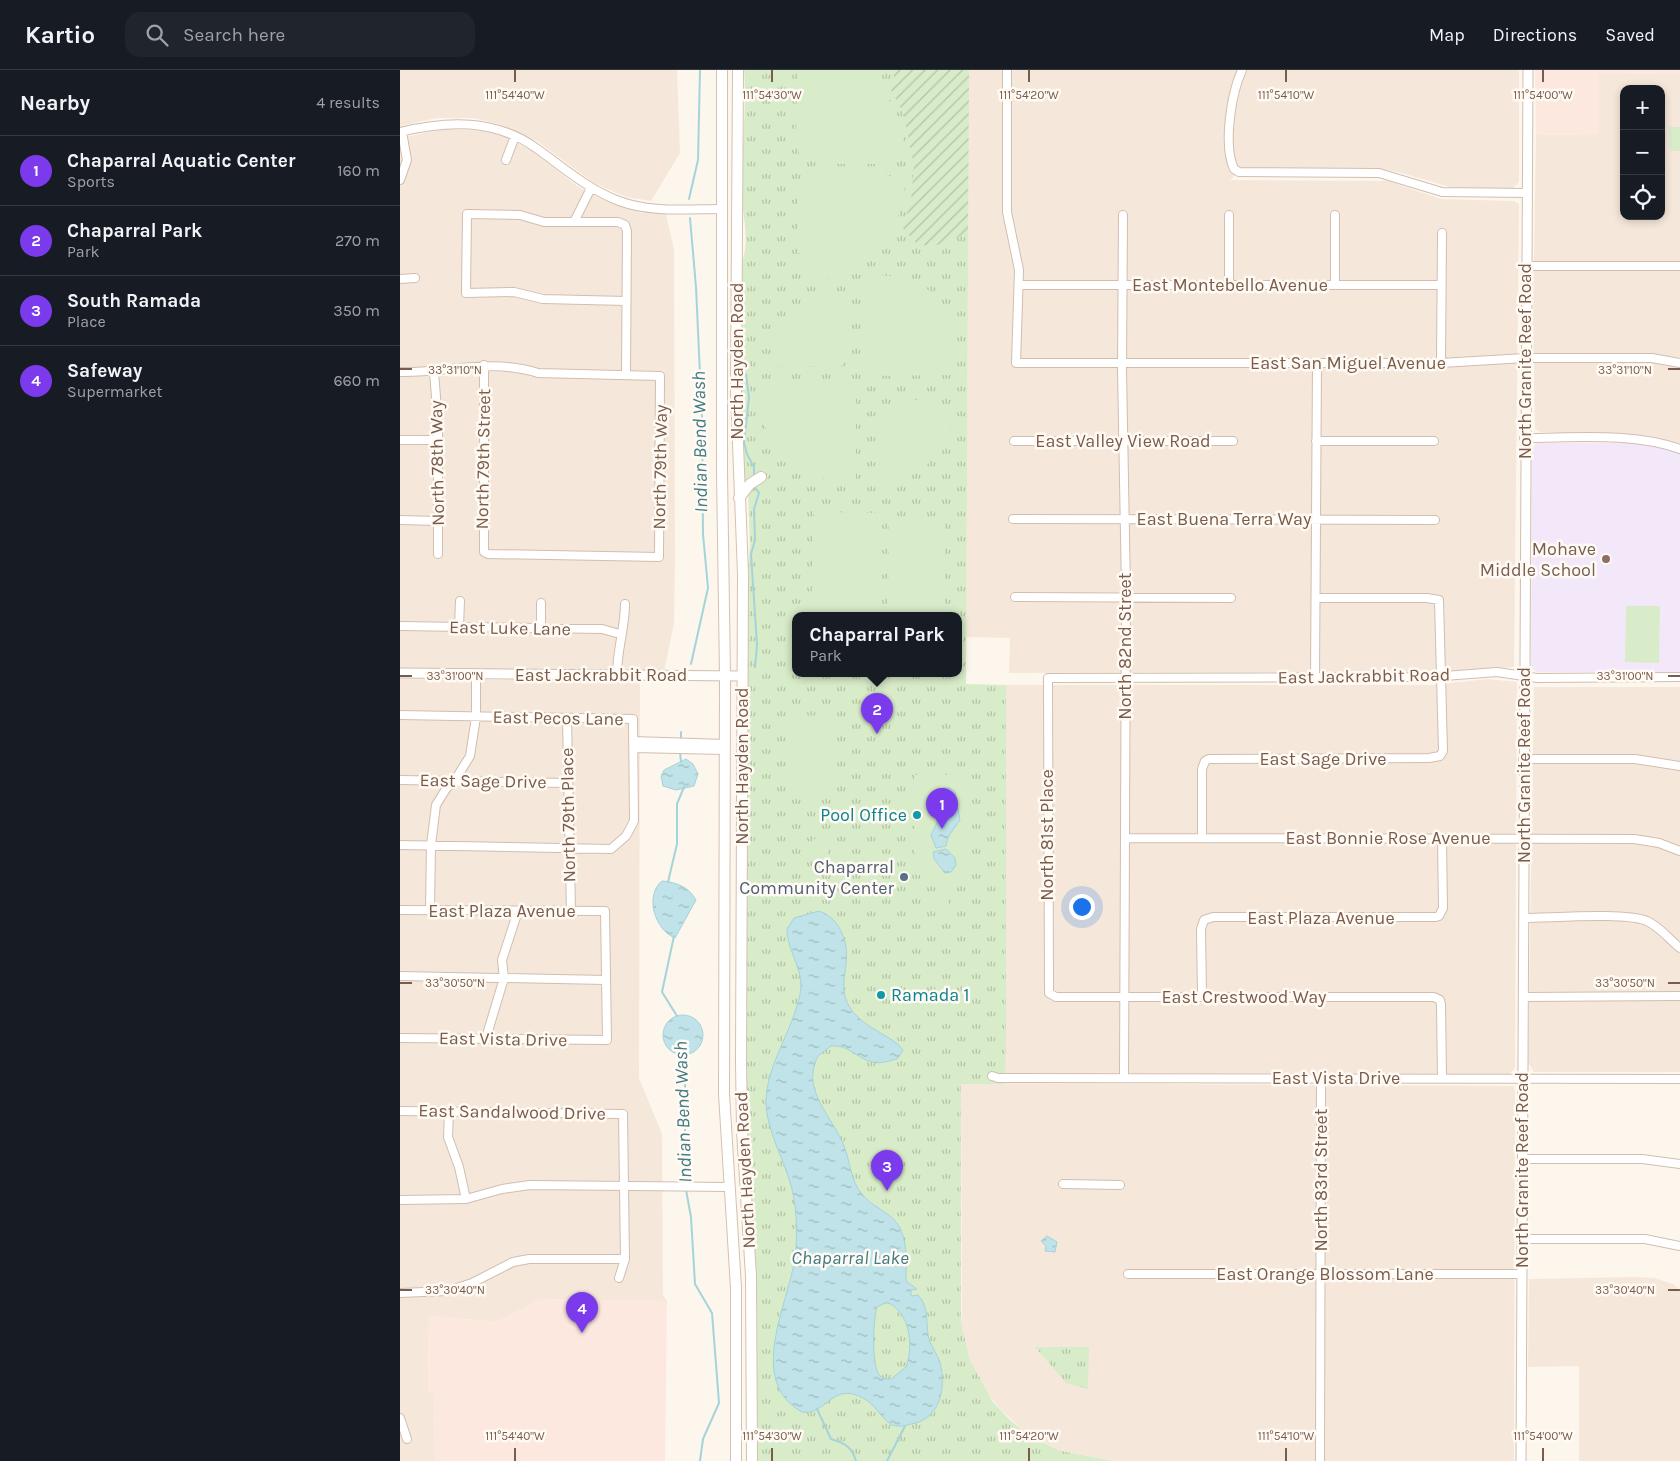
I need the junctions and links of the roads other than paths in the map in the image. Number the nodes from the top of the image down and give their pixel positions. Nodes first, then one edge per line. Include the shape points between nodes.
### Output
1 (722, 70) edge
2 (1007, 70) edge
3 (1242, 70) edge
4 (1528, 70) edge
5 (735, 72) edge
6 (401, 132) edge
7 (515, 136) junction
8 (506, 160) dead end
9 (400, 180) edge
10 (591, 188) junction
11 (1527, 193) junction
12 (721, 209) junction
13 (1123, 215) dead end
14 (1229, 215) dead end
15 (1335, 215) dead end
16 (574, 222) junction
17 (1442, 233) dead end
18 (1526, 266) junction
19 (1680, 266) edge
20 (415, 278) dead end
21 (400, 279) edge
22 (1019, 285) junction
23 (1122, 285) junction
24 (1229, 285) junction
25 (1335, 285) junction
26 (1441, 285) junction
27 (626, 301) junction
28 (1525, 358) junction
29 (1122, 363) junction
30 (1317, 363) junction
31 (1441, 363) junction
32 (1680, 363) edge
33 (484, 366) junction
34 (400, 372) edge
35 (434, 372) junction
36 (626, 374) junction
37 (1524, 438) junction
38 (400, 440) edge
39 (438, 440) junction
40 (1014, 441) dead end
41 (1122, 441) junction
42 (1233, 441) dead end
43 (1316, 441) junction
44 (1434, 441) dead end
45 (1680, 449) edge
46 (760, 477) dead end
47 (739, 498) junction
48 (1013, 519) dead end
49 (1125, 519) junction
50 (400, 520) edge
51 (1316, 520) junction
52 (1435, 520) dead end
53 (438, 521) junction
54 (438, 554) dead end
55 (659, 557) joint
56 (1015, 597) dead end
57 (1126, 597) junction
58 (1231, 598) dead end
59 (1316, 598) junction
60 (460, 601) dead end
61 (541, 603) dead end
62 (625, 604) dead end
63 (400, 626) edge
64 (459, 627) junction
65 (541, 628) junction
66 (620, 634) junction
67 (400, 673) edge
68 (476, 674) junction
69 (1524, 675) junction
70 (617, 676) junction
71 (725, 676) junction
72 (742, 676) junction
73 (1442, 676) junction
74 (1680, 677) edge
75 (1048, 678) joint
76 (1125, 678) junction
77 (1315, 678) junction
78 (400, 715) edge
79 (476, 717) junction
80 (567, 718) junction
81 (633, 745) junction
82 (725, 747) junction
83 (1523, 759) junction
84 (1680, 766) edge
85 (400, 780) edge
86 (455, 780) junction
87 (567, 783) junction
88 (1125, 838) junction
89 (1202, 838) junction
90 (1524, 838) junction
91 (1442, 839) junction
92 (400, 844) edge
93 (431, 845) junction
94 (569, 850) junction
95 (1680, 851) edge
96 (400, 910) edge
97 (430, 910) junction
98 (518, 911) junction
99 (570, 912) junction
100 (1524, 918) junction
101 (1680, 948) edge
102 (400, 976) edge
103 (504, 978) junction
104 (606, 980) junction
105 (1049, 993) joint
106 (1680, 996) edge
107 (1123, 997) junction
108 (1202, 997) junction
109 (1523, 997) junction
110 (400, 1038) edge
111 (486, 1038) junction
112 (992, 1076) dead end
113 (1124, 1078) junction
114 (1442, 1078) junction
115 (1321, 1079) junction
116 (1522, 1079) junction
117 (1680, 1079) edge
118 (400, 1111) edge
119 (448, 1111) junction
120 (1522, 1159) junction
121 (1680, 1164) edge
122 (1063, 1184) dead end
123 (1120, 1185) dead end
124 (625, 1186) junction
125 (730, 1187) junction
126 (466, 1199) junction
127 (400, 1200) edge
128 (1522, 1239) junction
129 (1680, 1246) edge
130 (625, 1259) junction
131 (1128, 1274) dead end
132 (1320, 1274) junction
133 (1521, 1274) junction
134 (619, 1278) dead end
135 (400, 1292) edge
136 (400, 1418) edge
137 (407, 1439) dead end
138 (736, 1461) edge
139 (752, 1461) edge
140 (1320, 1461) edge
141 (1521, 1461) edge

1 - 12 main road, North Hayden Road
2 - 22 street via 1007,212
3 - 11 street via 1231,104 1230,156 1234,169 1245,174 1379,173 1442,192
4 - 11 street, North Granite Reef Road
5 - 47 main road, North Hayden Road
6 - 7 street via 455,123 494,128
6 - 9 street via 407,160
7 - 8 street
7 - 10 street
10 - 12 street via 621,202 648,208
10 - 16 street
11 - 18 street, North Granite Reef Road
12 - 71 main road, North Hayden Road
13 - 23 street, North 82nd Street
14 - 24 street
15 - 25 street
16 - 27 street via 618,222 625,225
16 - 27 street via 544,222 520,215 467,214 466,293 514,292 543,299
17 - 26 street
18 - 19 street
18 - 28 street, North Granite Reef Road
20 - 21 street
22 - 23 street, East Montebello Avenue
22 - 29 street, East San Miguel Avenue via 1016,363
23 - 24 street, East Montebello Avenue
23 - 29 street, North 82nd Street
24 - 25 street, East Montebello Avenue
25 - 26 street, East Montebello Avenue
26 - 31 street
27 - 36 street
28 - 31 street, East San Miguel Avenue
28 - 32 street, East San Miguel Avenue via 1652,358
28 - 37 street, North Granite Reef Road
29 - 30 street, East San Miguel Avenue
29 - 41 street, North 82nd Street
30 - 31 street, East San Miguel Avenue
30 - 43 street
33 - 35 street
33 - 36 street via 519,367 538,373
33 - 55 street, North 79th Street via 484,552
34 - 35 street
35 - 39 street, North 78th Way
36 - 55 street, North 79th Way via 660,376
37 - 45 street via 1641,439
37 - 69 street, North Granite Reef Road
38 - 39 street
39 - 53 street, North 78th Way
40 - 41 street, East Valley View Road
41 - 42 street, East Valley View Road
41 - 49 street, North 82nd Street
43 - 44 street
43 - 51 street
46 - 47 main road
47 - 72 main road, North Hayden Road
48 - 49 street, East Buena Terra Way
49 - 51 street, East Buena Terra Way
49 - 57 street, North 82nd Street
50 - 53 street
51 - 52 street, East Buena Terra Way
51 - 59 street
53 - 54 street, North 78th Way
56 - 57 street
57 - 58 street
57 - 76 street, North 82nd Street
59 - 73 street via 1439,600
59 - 77 street
60 - 64 street
61 - 65 street
62 - 66 street
63 - 64 street, East Luke Lane
64 - 65 street, East Luke Lane
65 - 66 street, East Luke Lane via 602,629
66 - 70 street
67 - 68 street, East Jackrabbit Road
68 - 70 street, East Jackrabbit Road
68 - 79 street
69 - 73 street, East Jackrabbit Road via 1497,672
69 - 74 street, East Jackrabbit Road via 1537,678
69 - 83 street, North Granite Reef Road
70 - 71 street, East Jackrabbit Road
71 - 72 street, East Jackrabbit Road
71 - 82 main road, North Hayden Road
72 - 139 main road, North Hayden Road via 741,1085 751,1276
73 - 77 street, East Jackrabbit Road
73 - 89 street, East Sage Drive via 1443,745 1440,756 1205,761 1202,769
75 - 76 street, East Jackrabbit Road
75 - 105 street, North 81st Place
76 - 77 street, East Jackrabbit Road
76 - 88 street, North 82nd Street
78 - 79 street, East Pecos Lane
79 - 80 street, East Pecos Lane
79 - 86 street via 470,756
80 - 81 street, East Pecos Lane via 633,719
80 - 87 street, North 79th Place
81 - 82 street, East Pecos Lane
81 - 94 street via 634,821 626,836 611,849
82 - 125 main road, North Hayden Road via 724,1077
83 - 84 street via 1635,759
83 - 90 street, North Granite Reef Road
85 - 86 street, East Sage Drive
86 - 87 street, East Sage Drive
86 - 93 street via 436,805
87 - 94 street, North 79th Place
88 - 89 street, East Bonnie Rose Avenue
88 - 107 street, North 82nd Street
89 - 91 street, East Bonnie Rose Avenue
90 - 91 street, East Bonnie Rose Avenue
90 - 95 street, East Bonnie Rose Avenue via 1634,839
90 - 100 street, North Granite Reef Road
91 - 108 street, East Plaza Avenue via 1443,908 1439,916 1213,917 1204,920 1201,929
92 - 93 street
93 - 94 street
93 - 97 street
94 - 99 street, North 79th Place
96 - 97 street, East Plaza Avenue
97 - 98 street, East Plaza Avenue
98 - 99 street, East Plaza Avenue
98 - 103 street via 502,960
99 - 104 street, East Plaza Avenue via 605,911
100 - 101 street via 1646,921
100 - 109 street, North Granite Reef Road
102 - 103 street
103 - 104 street
103 - 111 street
104 - 111 street, East Vista Drive via 607,1040
105 - 107 street, East Crestwood Way via 1056,997
106 - 109 street
107 - 108 street, East Crestwood Way
107 - 113 street, North 82nd Street
108 - 114 street, East Crestwood Way via 1434,997 1440,1000
109 - 116 street, North Granite Reef Road
110 - 111 street, East Vista Drive
112 - 113 street, East Vista Drive
113 - 115 street, East Vista Drive
114 - 115 street, East Vista Drive
114 - 116 street, East Vista Drive
115 - 132 street, North 83rd Street
116 - 117 street, East Vista Drive
116 - 120 street, North Granite Reef Road
118 - 119 street, East Sandalwood Drive
119 - 124 street, East Sandalwood Drive via 623,1114
119 - 126 street via 448,1137
120 - 121 street via 1642,1159
120 - 128 street, North Granite Reef Road
122 - 123 street
124 - 125 street
124 - 126 street via 517,1186
124 - 130 street
125 - 138 main road, North Hayden Road via 736,1288
126 - 127 street
128 - 129 street via 1645,1239
128 - 133 street, North Granite Reef Road
130 - 134 street
130 - 135 street via 529,1259 513,1262 448,1291
131 - 132 street, East Orange Blossom Lane
132 - 133 street, East Orange Blossom Lane
132 - 140 street, North 83rd Street
133 - 141 street, North Granite Reef Road
136 - 137 street

